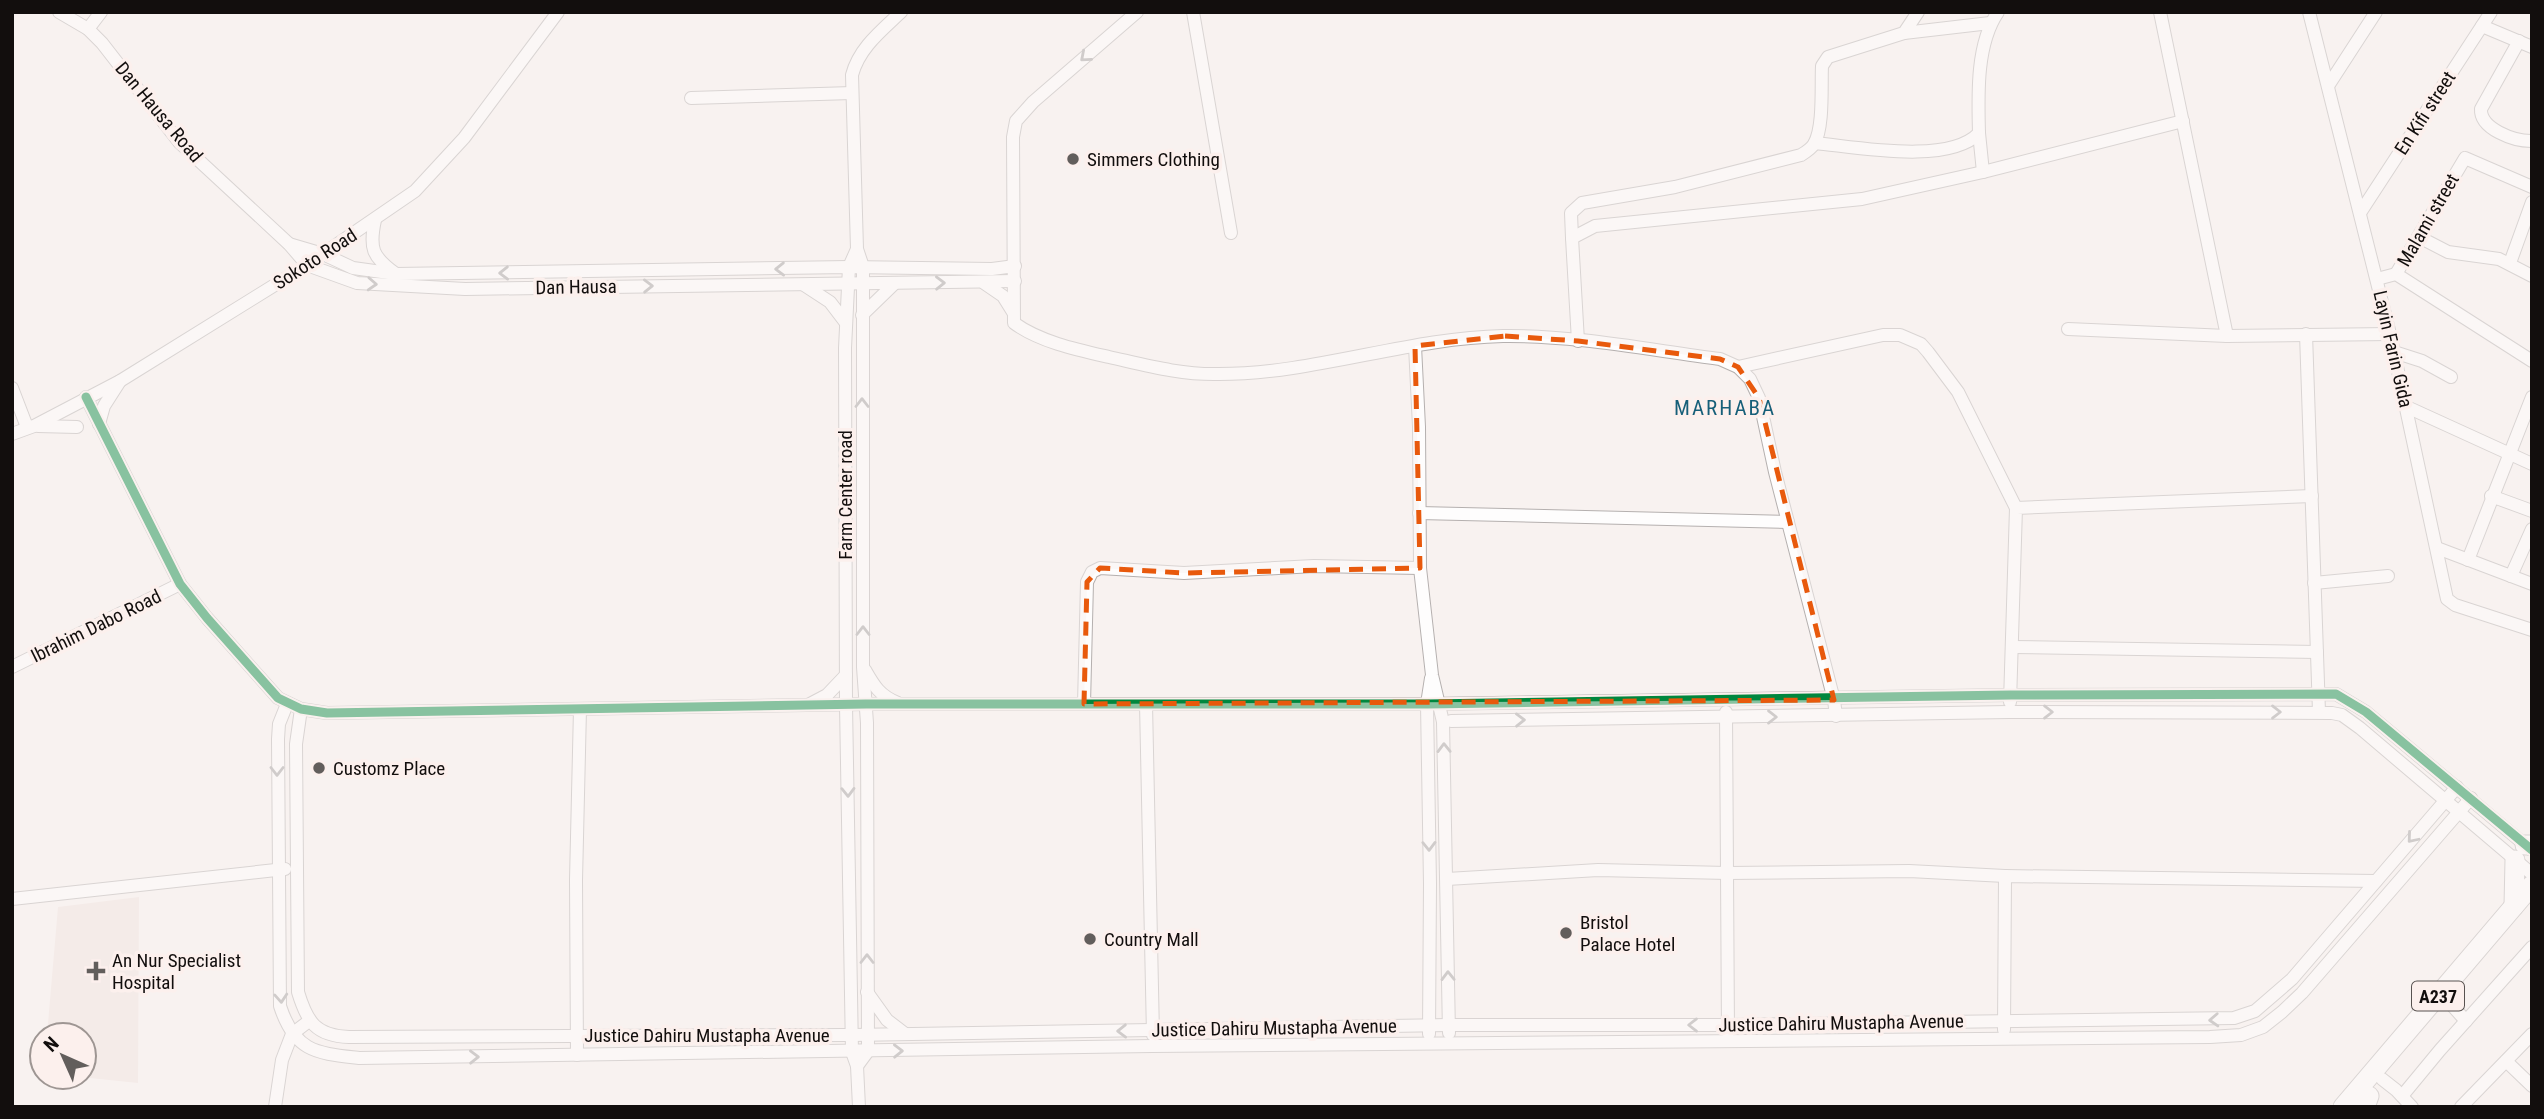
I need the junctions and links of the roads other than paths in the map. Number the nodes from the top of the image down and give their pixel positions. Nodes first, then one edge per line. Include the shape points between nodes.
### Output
1 (59, 12) edge
2 (101, 12) edge
3 (558, 12) edge
4 (901, 12) edge
5 (1193, 12) edge
6 (1919, 12) edge
7 (2160, 12) edge
8 (2309, 12) edge
9 (2376, 12) edge
10 (2490, 12) edge
11 (1130, 14) edge
12 (1994, 18) edge
13 (2482, 26) junction
14 (88, 29) junction
15 (1904, 33) junction
16 (2519, 41) junction
17 (2532, 47) edge
18 (2328, 86) junction
19 (852, 93) junction
20 (691, 98) dead end
21 (2183, 121) junction
22 (1979, 133) junction
23 (2531, 140) edge
24 (1815, 143) junction
25 (1983, 172) junction
26 (2532, 187) edge
27 (2532, 202) edge
28 (2360, 213) junction
29 (375, 220) junction
30 (1231, 233) dead end
31 (2419, 237) junction
32 (1572, 239) junction
33 (289, 244) junction
34 (857, 249) junction
35 (323, 254) junction
36 (2510, 263) junction
37 (307, 265) junction
38 (1015, 266) junction
39 (849, 267) junction
40 (863, 267) junction
41 (397, 274) junction
42 (2396, 274) junction
43 (2532, 276) edge
44 (287, 278) junction
45 (2377, 279) junction
46 (346, 280) junction
47 (1015, 281) junction
48 (983, 283) junction
49 (848, 284) junction
50 (863, 284) junction
51 (894, 284) junction
52 (804, 285) junction
53 (1013, 312) junction
54 (862, 315) junction
55 (846, 323) junction
56 (2068, 329) dead end
57 (2306, 334) junction
58 (2390, 334) junction
59 (2227, 336) junction
60 (1578, 341) junction
61 (1415, 346) junction
62 (2394, 352) junction
63 (2529, 354) edge
64 (1738, 367) junction
65 (2451, 377) dead end
66 (120, 380) junction
67 (12, 388) edge
68 (86, 397) junction
69 (2532, 397) edge
70 (2407, 407) junction
71 (99, 424) junction
72 (31, 426) junction
73 (77, 428) dead end
74 (12, 434) edge
75 (2508, 454) junction
76 (2532, 464) edge
77 (2312, 496) junction
78 (2491, 496) junction
79 (2016, 508) junction
80 (2532, 511) edge
81 (1419, 513) junction
82 (1788, 522) junction
83 (2532, 529) edge
84 (2437, 548) junction
85 (2468, 560) junction
86 (1420, 568) junction
87 (2388, 576) dead end
88 (2511, 576) junction
89 (2314, 583) junction
90 (180, 584) junction
91 (2532, 584) edge
92 (2532, 630) edge
93 (2012, 647) junction
94 (2318, 652) junction
95 (12, 667) edge
96 (863, 667) junction
97 (846, 675) junction
98 (1432, 675) junction
99 (2319, 693) junction
100 (2011, 695) junction
101 (1726, 699) junction
102 (1834, 700) junction
103 (1440, 703) junction
104 (287, 704) junction
105 (866, 704) junction
106 (1084, 704) junction
107 (1146, 704) junction
108 (1427, 704) junction
109 (846, 705) junction
110 (805, 706) junction
111 (905, 706) junction
112 (301, 709) junction
113 (580, 709) junction
114 (2009, 712) junction
115 (2319, 712) junction
116 (1836, 716) junction
117 (1726, 717) junction
118 (1451, 721) dead end
119 (2457, 786) junction
120 (2471, 799) junction
121 (2444, 801) junction
122 (2459, 813) junction
123 (2526, 850) edge
124 (296, 868) junction
125 (277, 870) junction
126 (1727, 873) junction
127 (2532, 874) edge
128 (2005, 876) junction
129 (1447, 879) junction
130 (2376, 881) junction
131 (2532, 885) edge
132 (12, 899) edge
133 (2523, 905) edge
134 (2532, 947) edge
135 (867, 992) junction
136 (2449, 1002) junction
137 (2255, 1011) junction
138 (309, 1021) junction
139 (2004, 1021) junction
140 (2466, 1021) junction
141 (1449, 1025) junction
142 (1729, 1025) junction
143 (1430, 1026) junction
144 (2263, 1027) junction
145 (1153, 1030) junction
146 (867, 1033) junction
147 (905, 1033) junction
148 (292, 1034) junction
149 (2532, 1034) edge
150 (852, 1035) junction
151 (578, 1036) junction
152 (2004, 1038) junction
153 (1728, 1040) junction
154 (1429, 1044) junction
155 (1448, 1044) junction
156 (1152, 1046) junction
157 (869, 1051) junction
158 (852, 1052) junction
159 (577, 1055) junction
160 (2506, 1061) junction
161 (857, 1066) junction
162 (2382, 1079) junction
163 (2532, 1086) edge
164 (2402, 1096) junction
165 (2365, 1103) edge
166 (2463, 1106) edge
167 (275, 1107) edge
168 (859, 1107) edge
169 (2343, 1107) edge
170 (2412, 1107) edge

1 - 14 street, Dan Hausa Road
2 - 14 street
3 - 29 street, Sokoto Road via 448,156 415,191
4 - 19 street via 856,60
5 - 30 street
6 - 15 street
7 - 21 street
8 - 18 street, Layin Farin Gida
9 - 18 street
10 - 13 street, En Kifi street
11 -> 38 street via 1016,121
12 - 15 street
12 - 22 street via 1978,85
13 - 16 street
13 - 28 street, En Kifi street
14 - 33 street, Dan Hausa Road via 179,142
15 - 24 street via 1824,61
16 - 17 street
16 - 23 street via 2480,115 2485,124 2520,141
18 - 28 street, Layin Farin Gida
19 - 20 street
19 - 34 street
21 - 25 street
21 - 59 street
22 - 24 street via 1963,146 1941,151
22 - 25 street
24 - 32 street via 1801,155 1675,187 1582,203 1571,213
25 - 32 street via 1861,199 1595,226
26 - 31 street, Malami street via 2465,158
27 - 36 street
28 - 45 street, Layin Farin Gida
29 - 35 street, Sokoto Road
29 - 41 street via 372,248
31 - 36 street via 2448,253 2485,255
31 - 42 street, Malami street
32 - 60 street
33 - 35 street, Dan Hausa
33 - 37 street, Dan Hausa Road
34 - 39 street
34 - 40 street
35 - 37 street, Sokoto Road
35 - 41 street, Dan Hausa via 353,268
36 - 43 street
37 - 44 street, Sokoto Road
37 - 46 street, Dan Hausa
38 - 40 street, Dan Hausa
38 - 47 street
39 - 40 street, Dan Hausa
39 -> 41 street, Dan Hausa
39 - 49 street, Farm Center road
40 - 50 street
42 - 45 street
42 - 63 street
44 - 46 street
44 - 66 street, Sokoto Road
45 - 58 street, Layin Farin Gida
46 -> 52 street, Dan Hausa via 465,289
47 - 48 street, Dan Hausa
47 - 53 street
51 -> 48 street, Dan Hausa
48 - 53 street via 1003,296
49 - 50 street, Dan Hausa
49 - 52 street, Dan Hausa
49 - 55 street, Farm Center road
50 - 51 street, Dan Hausa
50 - 54 street
51 - 54 street
52 - 55 street via 831,302
53 - 61 street via 1014,323 1024,330 1080,350 1177,373 1262,371
96 -> 54 street
55 - 97 street, Farm Center road
56 - 59 street
57 - 58 street
57 - 59 street
57 - 77 street
58 - 62 street, Layin Farin Gida
60 - 61 street via 1505,336
60 - 64 street via 1720,359
61 - 81 street
62 - 65 street
62 - 70 street, Layin Farin Gida
64 - 79 street via 1883,335 1912,339 1928,352 1958,392
64 - 82 street via 1759,398
66 - 68 street, Sokoto Road
66 - 71 street
67 - 72 street
68 - 71 street
68 - 72 street, Sokoto Road
69 - 75 street
70 - 75 street
70 - 84 street, Layin Farin Gida
71 - 90 street
72 - 73 street
72 - 74 street, Sokoto Road
75 - 76 street
75 - 78 street
77 - 79 street
77 - 89 street
78 - 80 street
78 - 85 street
79 - 93 street
81 - 82 street
81 - 86 street
82 - 102 street
83 - 88 street
84 - 85 street
84 - 92 street, Layin Farin Gida via 2451,603
85 - 88 street
86 - 98 street
86 - 106 street via 1314,566 1184,573 1100,568 1087,582
87 - 89 street
88 - 91 street
89 - 94 street
90 - 95 street, Ibrahim Dabo Road
90 - 104 street
93 - 94 street
93 - 100 street
94 - 99 street
96 - 105 street
96 - 111 street via 884,697
97 - 109 street, Farm Center road
97 - 110 street via 827,695
98 - 103 street
98 - 108 street
99 - 100 street
99 - 115 street
99 - 119 street via 2336,694 2353,703
100 - 102 street
100 - 114 street
101 - 102 street
101 - 103 street
101 - 117 street
102 - 116 street
103 - 108 street
129 -> 103 street
104 - 112 street
104 -> 125 street via 278,739
105 - 109 street
105 - 111 street
135 -> 105 street
106 - 107 street
106 - 111 street
107 - 108 street
107 - 145 street
108 -> 143 street
109 - 110 street
109 -> 150 street, Farm Center road
110 - 113 street
112 - 113 street via 327,713
112 - 124 street via 296,744
113 - 151 street
114 -> 115 street
114 - 116 street
115 - 121 street via 2342,715
117 -> 116 street
118 -> 117 street
117 - 126 street
119 - 120 street
119 - 121 street, Justice Dahiru Mustapha Avenue
120 - 122 street
120 - 123 street
121 - 122 street
121 -> 130 street, Justice Dahiru Mustapha Avenue
122 - 123 street
122 - 144 street via 2302,993
123 - 127 street
123 - 133 highway
124 - 125 street
124 - 138 street via 299,992
125 - 132 street
125 -> 148 street via 280,1006
126 - 128 street via 1909,871
126 - 129 street via 1598,870
126 - 142 street
128 - 130 street
128 - 139 street
141 -> 129 street
130 - 137 street, Justice Dahiru Mustapha Avenue via 2292,979
131 - 133 highway, A237
133 - 136 highway, A237
133 - 169 highway, A237
134 - 140 street
135 - 146 street
135 - 147 street via 887,1020
136 - 140 street
136 - 162 highway, A237
137 -> 139 street, Justice Dahiru Mustapha Avenue via 2234,1018 2196,1020
137 - 144 street
138 - 148 street
138 - 151 street, Justice Dahiru Mustapha Avenue via 333,1037
139 - 142 street, Justice Dahiru Mustapha Avenue
139 - 152 street
140 - 164 street
142 -> 141 street, Justice Dahiru Mustapha Avenue
141 - 143 street, Justice Dahiru Mustapha Avenue
141 - 155 street
142 - 153 street
143 - 145 street, Justice Dahiru Mustapha Avenue
143 - 154 street
144 - 152 street via 2241,1035 2210,1037
145 -> 147 street, Justice Dahiru Mustapha Avenue
145 - 156 street
146 - 147 street, Justice Dahiru Mustapha Avenue
146 - 150 street, Justice Dahiru Mustapha Avenue
146 - 157 street
148 -> 159 street via 309,1048 359,1058
148 - 167 street via 282,1060
149 - 160 street
150 - 151 street, Justice Dahiru Mustapha Avenue
150 - 158 street, Farm Center road
151 - 159 street
152 - 153 street
153 - 155 street
154 - 155 street
154 - 156 street
157 -> 156 street
157 - 158 street
157 - 161 street
158 - 159 street
158 - 161 street, Farm Center road
160 - 163 street
160 - 166 street
161 - 168 street, Farm Center road
162 - 164 street
162 - 165 highway, A237
164 - 170 street

